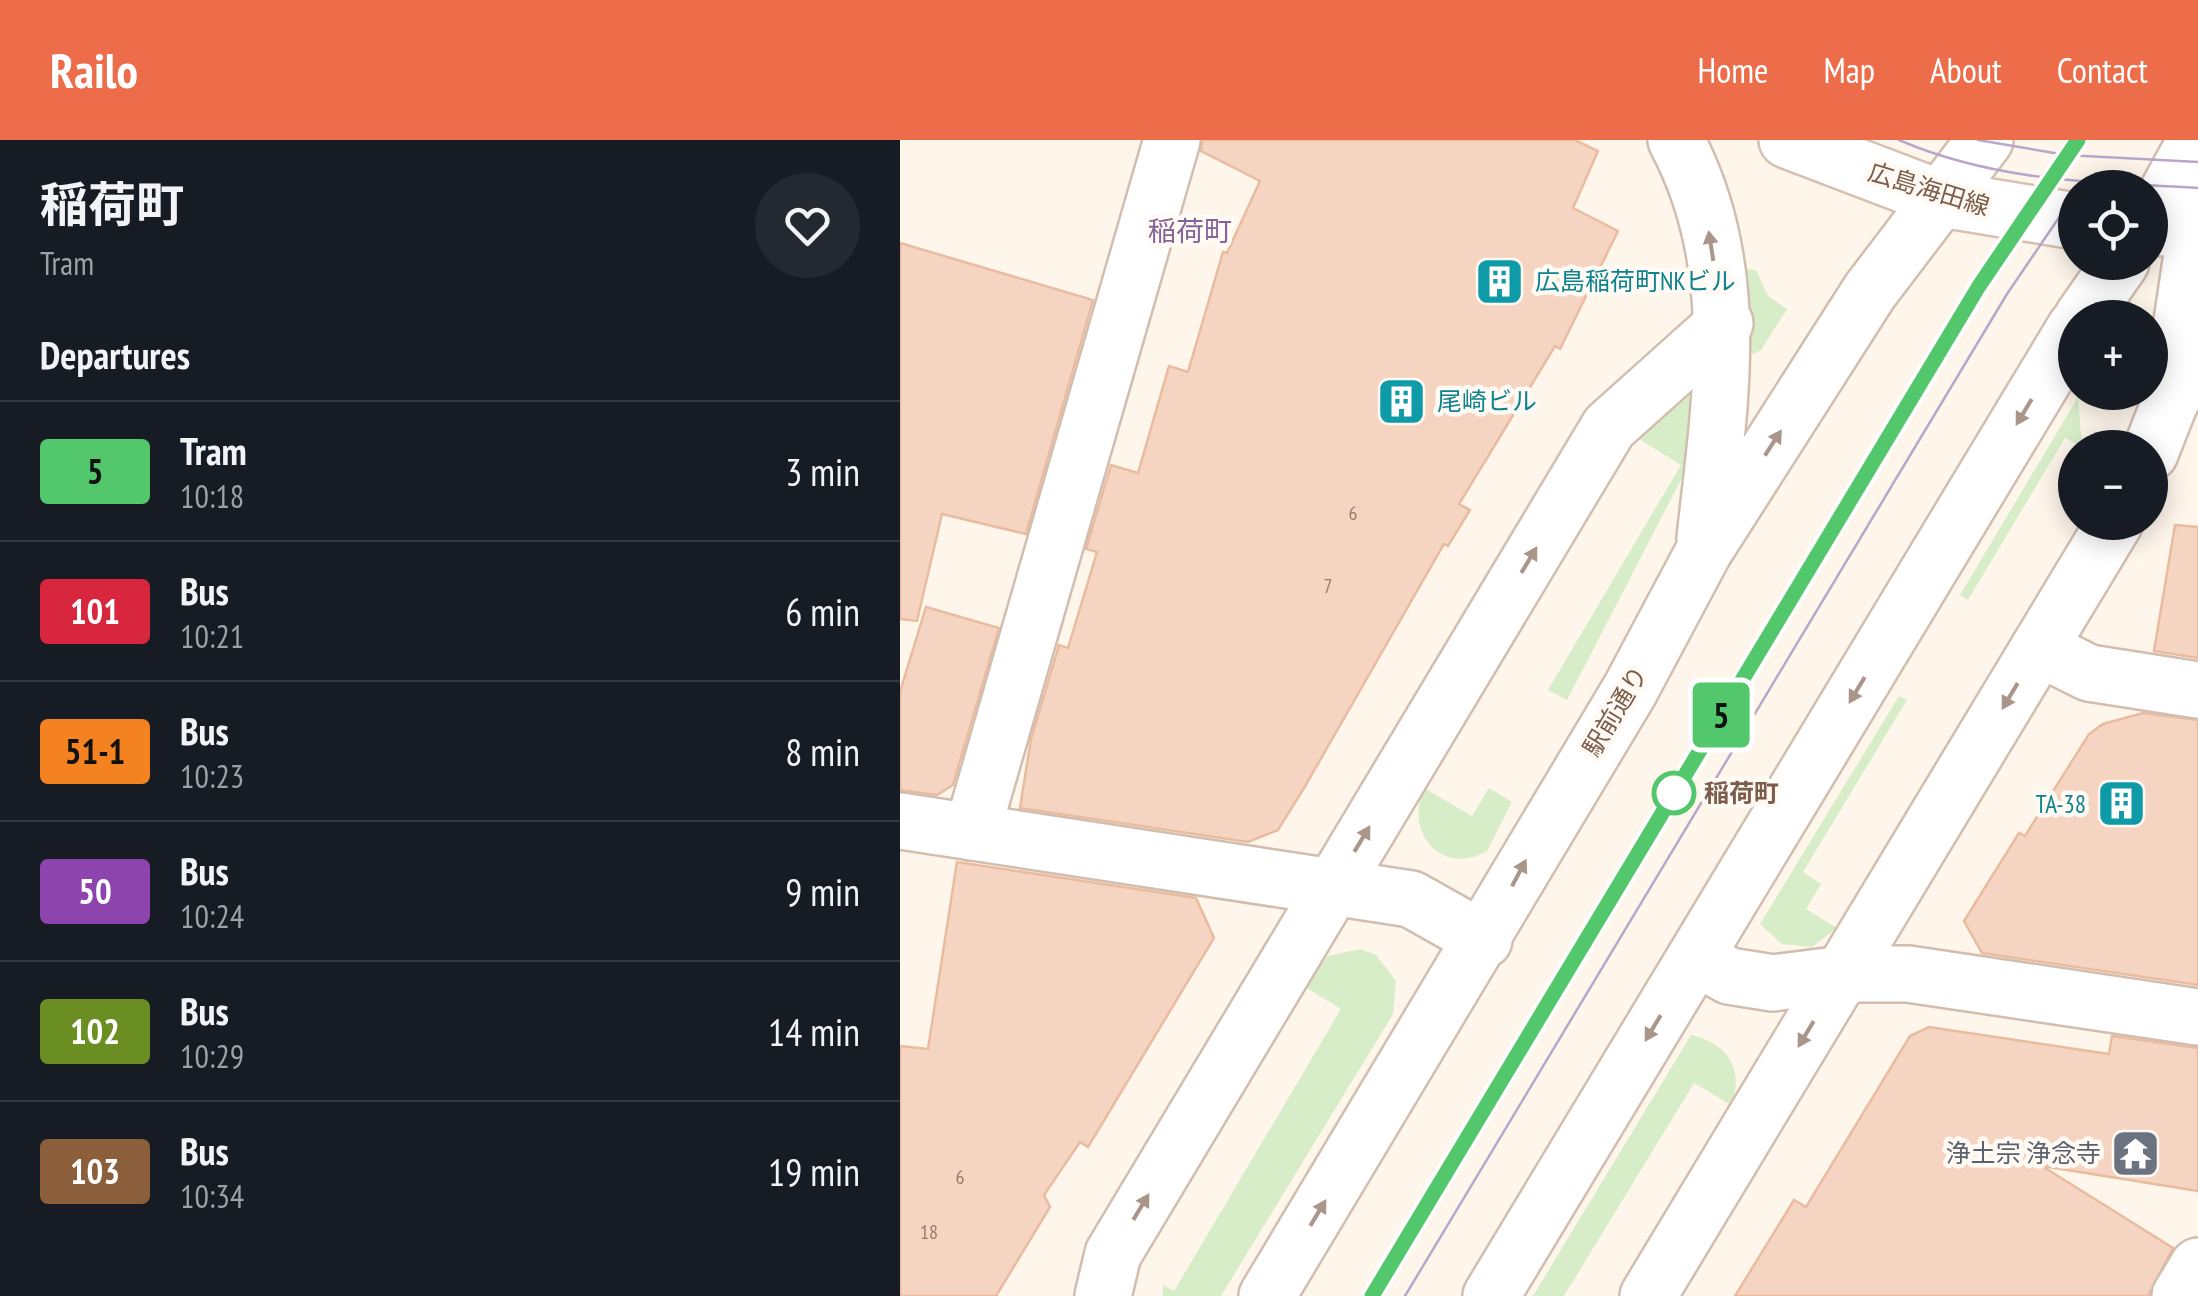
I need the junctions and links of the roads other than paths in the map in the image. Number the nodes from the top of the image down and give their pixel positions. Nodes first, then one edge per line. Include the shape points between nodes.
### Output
1 (1172, 140) edge
2 (1676, 140) edge
3 (1786, 140) edge
4 (1985, 140) edge
5 (2196, 140) edge
6 (1942, 199) junction
7 (2058, 218) edge
8 (2178, 225) edge
9 (1724, 323) junction
10 (2058, 356) edge
11 (2184, 380) edge
12 (2161, 430) edge
13 (2103, 540) edge
14 (1704, 551) junction
15 (2039, 648) junction
16 (2198, 690) edge
17 (900, 821) edge
18 (972, 832) junction
19 (1332, 888) junction
20 (1484, 940) junction
21 (1696, 957) junction
22 (1843, 974) junction
23 (2198, 1016) edge
24 (2198, 1266) edge
25 (1103, 1296) edge
26 (1267, 1296) edge
27 (1490, 1296) edge
28 (1648, 1296) edge
29 (2180, 1296) edge

1 - 18 street
9 -> 2 street via 1697,180
3 - 6 street, 広島海田線
4 - 6 street, 駅前通り
5 - 8 street
6 - 7 street, 広島海田線
14 -> 6 street, 駅前通り via 1870,291
8 - 11 street
9 - 14 street
19 -> 9 street via 1608,427
10 -> 21 street
11 - 12 street
13 - 15 street
20 -> 14 street, 駅前通り
15 - 16 street via 2089,673
15 -> 22 street
17 - 18 street
18 - 19 street
19 - 20 street via 1411,899
25 -> 19 street via 1112,1254
26 -> 20 street, 駅前通り
21 - 22 street via 1729,976 1773,983
21 -> 27 street
22 - 23 street via 1908,974
22 -> 28 street
24 - 29 street

